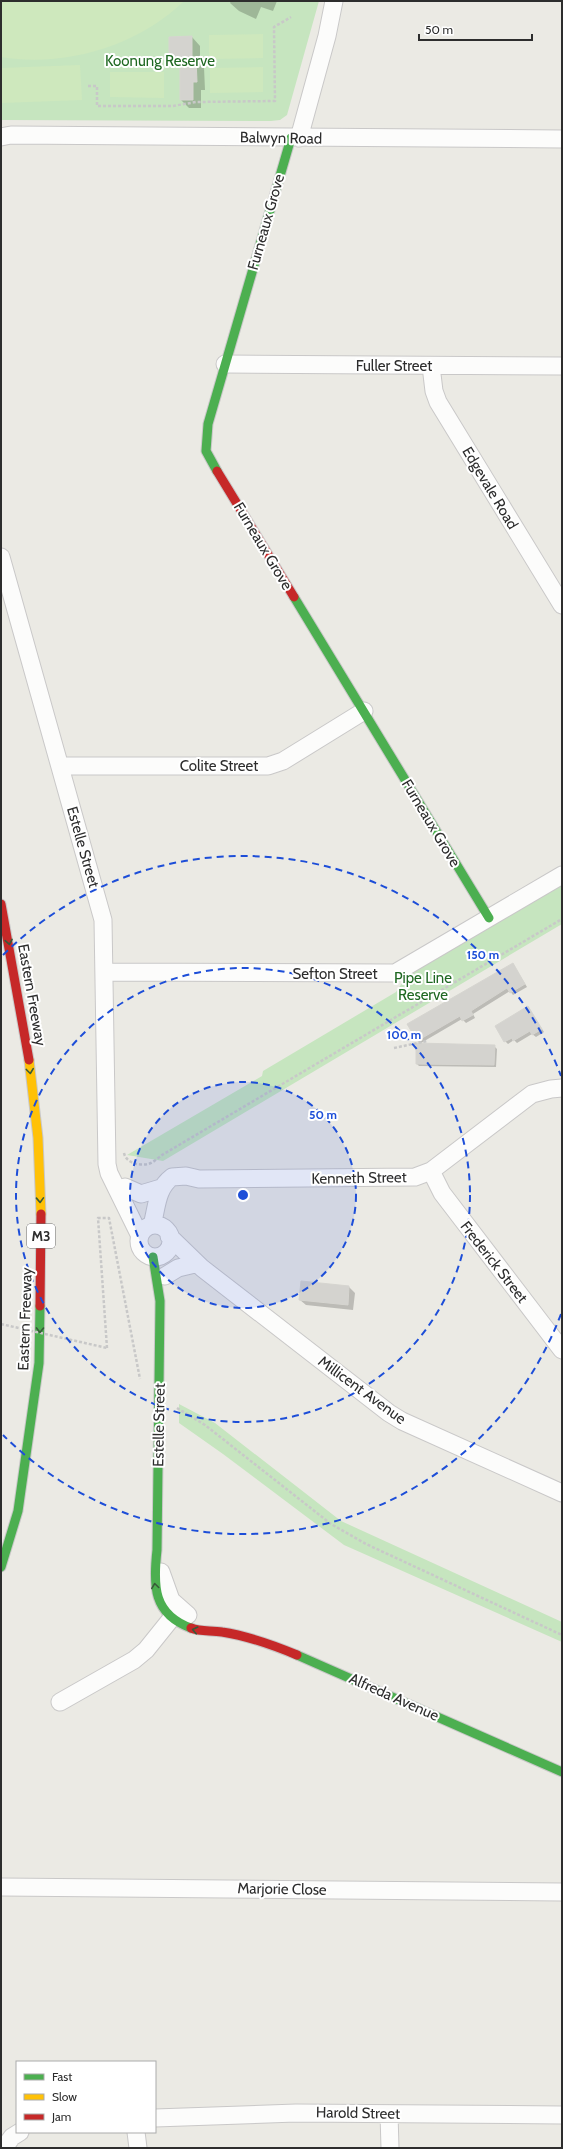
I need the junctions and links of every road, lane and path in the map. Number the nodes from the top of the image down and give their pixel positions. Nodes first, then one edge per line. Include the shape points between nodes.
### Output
1 (334, 1) edge
2 (291, 17) dead end
3 (88, 86) dead end
4 (1, 137) edge
5 (295, 138) junction
6 (562, 139) edge
7 (225, 364) junction
8 (431, 366) junction
9 (562, 366) edge
10 (1, 557) edge
11 (562, 605) edge
12 (364, 711) junction
13 (60, 766) junction
14 (562, 875) edge
15 (1, 904) edge
16 (489, 918) junction
17 (562, 919) edge
18 (105, 972) junction
19 (426, 1041) dead end
20 (394, 1048) dead end
21 (562, 1088) edge
22 (106, 1146) junction
23 (123, 1146) dead end
24 (431, 1171) junction
25 (200, 1179) junction
26 (125, 1187) junction
27 (161, 1188) junction
28 (158, 1239) junction
29 (199, 1266) junction
30 (165, 1276) junction
31 (160, 1301) junction
32 (1, 1324) edge
33 (562, 1350) edge
34 (141, 1387) dead end
35 (159, 1406) junction
36 (562, 1493) edge
37 (157, 1550) joint
38 (1, 1567) edge
39 (175, 1613) junction
40 (222, 1632) joint
41 (562, 1635) edge
42 (60, 1702) dead end
43 (562, 1772) edge
44 (1, 1887) edge
45 (562, 1892) edge
46 (389, 2114) junction
47 (562, 2116) edge
48 (156, 2118) edge
49 (16, 2124) edge
50 (18, 2133) edge
51 (136, 2133) edge
52 (147, 2133) edge
53 (1, 2138) edge
54 (4, 2148) edge
55 (138, 2148) edge
56 (145, 2148) edge
57 (390, 2148) edge

1 - 5 street, Furneaux Grove via 327,36
2 - 3 path via 274,27 275,101 196,102 173,106 97,106 97,86
4 - 5 street, Balwyn Road via 11,135
5 - 6 street, Balwyn Road
5 - 7 main road, Furneaux Grove
7 - 8 street, Fuller Street
7 - 12 main road, Furneaux Grove via 207,429 209,458
8 - 9 street, Fuller Street
8 - 11 street, Edgevale Road via 438,402
10 - 13 street, Estelle Street
12 - 13 street, Colite Street via 282,761 268,766
12 - 16 main road, Furneaux Grove
13 - 18 street, Estelle Street via 103,920
14 - 16 street, Sefton Street
15 -> 38 main road, Eastern Freeway / M3 via 27,1040 38,1138 41,1228 39,1362 18,1510
16 - 18 street, Sefton Street via 401,971 389,974
17 - 23 path via 150,1164 134,1164 128,1160
18 - 22 street, Estelle Street
19 - 20 path
21 - 24 street, Kenneth Street via 532,1094
22 - 26 street, Estelle Street
22 - 28 street, Estelle Street via 109,1173
24 - 25 street, Kenneth Street via 407,1179
24 - 33 street, Frederick Street via 442,1193
25 - 27 street, Kenneth Street via 172,1177
25 - 28 street, Kenneth Street via 179,1185 168,1194
26 - 27 street via 141,1194
26 - 28 street, Estelle Street via 137,1210
27 - 28 street
28 - 29 street, Millicent Avenue
28 - 30 street, Estelle Street
28 - 31 main road, Estelle Street
29 - 30 street via 178,1268
29 - 36 street, Millicent Avenue via 402,1421
30 - 31 street, Estelle Street
31 - 35 main road, Estelle Street
32 - 34 path, bridge via 107,1348 98,1218 109,1218
35 - 37 main road, Estelle Street
35 - 41 path via 177,1408 195,1418 331,1524 366,1544
37 - 39 street, Estelle Street via 166,1589
39 - 40 street, Alfreda Avenue via 190,1616
39 - 42 street via 146,1650 134,1660
40 - 43 main road, Alfreda Avenue via 274,1645
44 - 45 street, Marjorie Close
46 - 47 street, Harold Street
46 - 48 street, Harold Street via 296,2112
46 - 57 street
49 - 53 street via 4,2132
50 - 54 street
51 - 55 street
52 - 56 street

